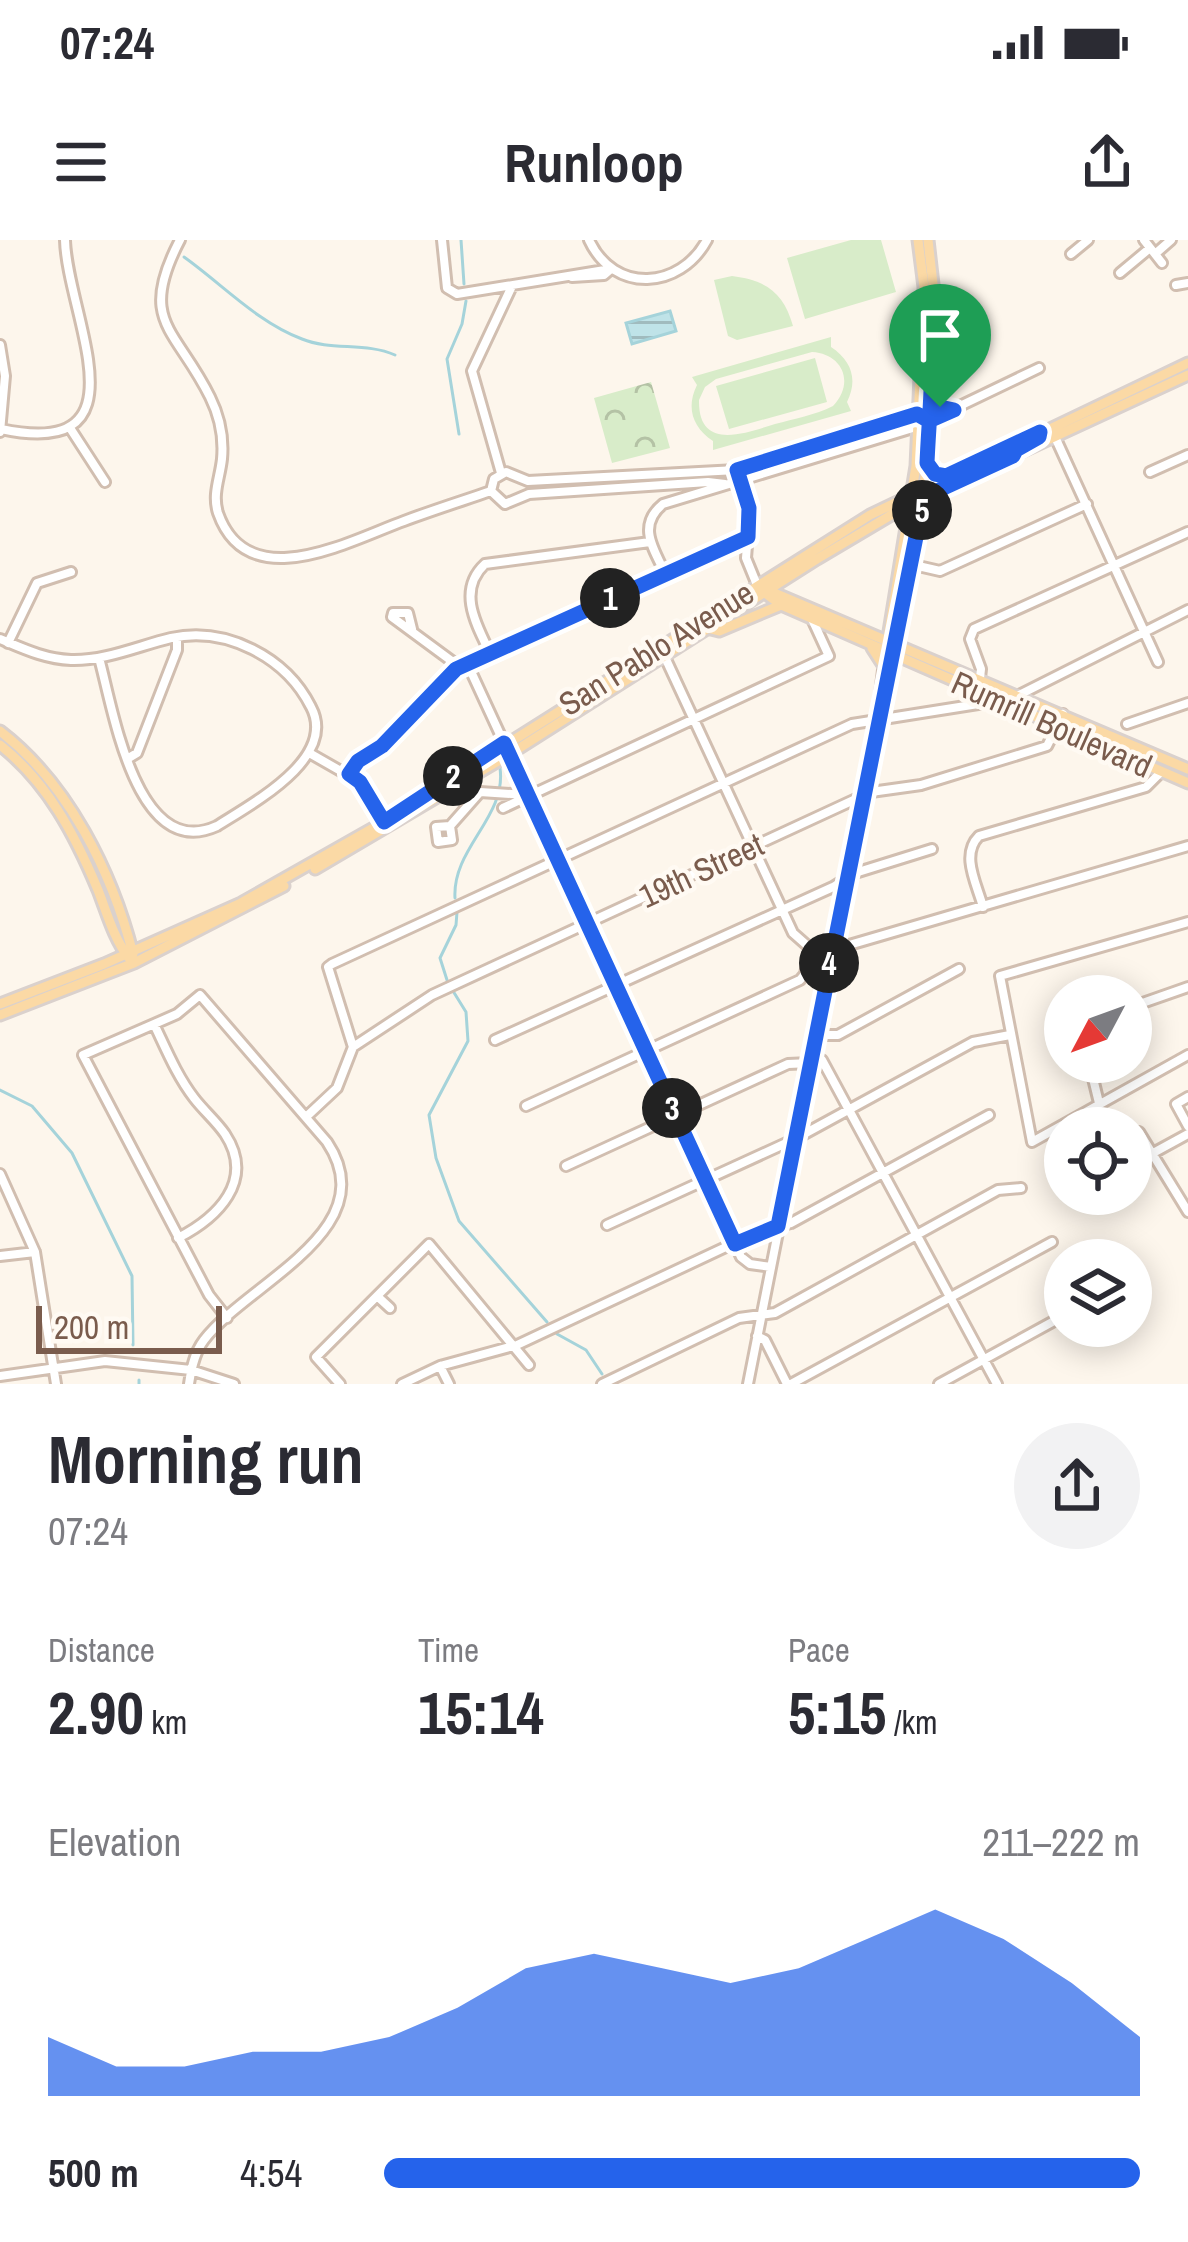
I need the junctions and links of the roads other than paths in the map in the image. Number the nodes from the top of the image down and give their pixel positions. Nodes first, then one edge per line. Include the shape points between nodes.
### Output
1 (64, 240) edge
2 (180, 240) edge
3 (442, 240) edge
4 (589, 240) edge
5 (707, 240) edge
6 (918, 240) edge
7 (928, 240) edge
8 (1088, 240) edge
9 (1171, 240) edge
10 (1150, 247) edge
11 (1071, 254) dead end
12 (1162, 263) dead end
13 (611, 269) junction
14 (1120, 273) dead end
15 (1188, 283) edge
16 (1176, 285) dead end
17 (512, 286) junction
18 (0, 345) edge
19 (1188, 364) edge
20 (1039, 368) dead end
21 (1188, 375) edge
22 (2, 376) edge
23 (931, 391) junction
24 (954, 410) junction
25 (917, 414) junction
26 (1075, 415) junction
27 (929, 421) junction
28 (70, 428) junction
29 (916, 428) junction
30 (1, 430) edge
31 (1040, 432) junction
32 (1055, 436) junction
33 (1188, 455) edge
34 (1013, 456) junction
35 (921, 465) junction
36 (737, 470) junction
37 (1150, 472) dead end
38 (501, 473) junction
39 (946, 476) junction
40 (519, 479) junction
41 (740, 481) junction
42 (105, 482) dead end
43 (727, 485) junction
44 (491, 491) junction
45 (919, 494) junction
46 (520, 495) junction
47 (1087, 505) junction
48 (891, 510) junction
49 (909, 526) junction
50 (1188, 532) edge
51 (748, 537) junction
52 (650, 542) junction
53 (908, 564) junction
54 (1113, 566) junction
55 (71, 572) dead end
56 (665, 573) junction
57 (789, 577) junction
58 (763, 589) junction
59 (798, 601) junction
60 (781, 604) junction
61 (1188, 610) edge
62 (812, 618) junction
63 (900, 618) junction
64 (412, 629) dead end
65 (711, 629) junction
66 (1144, 631) junction
67 (177, 637) junction
68 (864, 640) junction
69 (4, 641) edge
70 (890, 646) junction
71 (663, 652) junction
72 (923, 654) junction
73 (491, 655) junction
74 (100, 658) junction
75 (1158, 662) dead end
76 (883, 664) junction
77 (468, 665) junction
78 (456, 669) junction
79 (980, 678) junction
80 (1019, 695) junction
81 (993, 698) junction
82 (1188, 703) edge
83 (1063, 714) junction
84 (695, 718) junction
85 (877, 719) junction
86 (1127, 724) dead end
87 (1058, 726) junction
88 (0, 731) edge
89 (504, 743) junction
90 (0, 745) edge
91 (311, 754) junction
92 (510, 754) junction
93 (127, 759) junction
94 (1188, 769) edge
95 (1161, 772) junction
96 (349, 774) junction
97 (724, 781) junction
98 (1188, 783) edge
99 (528, 795) junction
100 (862, 797) junction
101 (503, 808) dead end
102 (384, 822) junction
103 (450, 826) dead end
104 (754, 846) junction
105 (1188, 846) edge
106 (932, 849) dead end
107 (558, 860) junction
108 (845, 880) junction
109 (983, 907) junction
110 (782, 910) junction
111 (587, 922) junction
112 (1188, 922) edge
113 (811, 948) junction
114 (832, 950) junction
115 (131, 956) junction
116 (959, 969) dead end
117 (616, 985) junction
118 (1188, 987) edge
119 (1152, 1000) edge
120 (0, 1004) edge
121 (0, 1015) edge
122 (154, 1024) junction
123 (816, 1035) junction
124 (1010, 1035) junction
125 (495, 1040) dead end
126 (353, 1047) junction
127 (645, 1048) junction
128 (1188, 1055) edge
129 (811, 1059) junction
130 (1094, 1083) edge
131 (1188, 1097) edge
132 (1099, 1103) junction
133 (526, 1106) dead end
134 (847, 1112) junction
135 (675, 1114) junction
136 (989, 1115) dead end
137 (306, 1117) junction
138 (1185, 1132) edge
139 (795, 1139) junction
140 (1152, 1149) edge
141 (1154, 1152) junction
142 (566, 1166) dead end
143 (0, 1174) edge
144 (880, 1174) junction
145 (705, 1178) junction
146 (1021, 1188) dead end
147 (1188, 1212) edge
148 (607, 1225) dead end
149 (778, 1226) junction
150 (915, 1236) junction
151 (178, 1238) junction
152 (735, 1244) junction
153 (1044, 1246) edge
154 (35, 1252) junction
155 (0, 1256) edge
156 (771, 1267) junction
157 (377, 1296) junction
158 (949, 1297) junction
159 (390, 1308) dead end
160 (227, 1318) junction
161 (760, 1318) junction
162 (1044, 1326) edge
163 (757, 1336) junction
164 (517, 1346) junction
165 (983, 1359) junction
166 (529, 1365) dead end
167 (440, 1366) junction
168 (53, 1369) junction
169 (191, 1370) junction
170 (0, 1376) edge
171 (56, 1384) edge
172 (189, 1384) edge
173 (234, 1384) edge
174 (340, 1384) edge
175 (402, 1384) edge
176 (449, 1384) edge
177 (602, 1384) edge
178 (748, 1384) edge
179 (789, 1384) edge
180 (938, 1384) edge
181 (997, 1384) edge

1 - 28 street via 92,380 88,406
2 - 44 street via 162,319 218,414 215,499 225,530 272,557 305,558
3 - 17 street via 449,290
4 - 13 street
5 - 13 street via 678,273 651,281
6 - 25 main road via 924,287
7 - 23 main road
8 - 11 street
9 - 10 street
10 - 12 street
10 - 14 street
13 - 17 street
15 - 16 street
17 - 38 street via 472,371
18 - 22 street
19 - 26 main road, San Pablo Avenue
20 - 24 street
21 - 32 main road, San Pablo Avenue
22 - 30 street
23 - 24 main road via 940,407
23 - 27 main road
24 - 27 street
25 - 27 street
25 - 29 main road
25 - 36 street
26 - 31 main road, San Pablo Avenue
26 - 32 main road
27 - 29 street
27 - 35 main road
28 - 30 street via 40,436
28 - 42 street
29 - 35 main road
29 - 41 street
31 - 34 main road
31 - 39 main road, San Pablo Avenue
32 - 34 main road, San Pablo Avenue
32 - 47 street
33 - 37 street
34 - 45 main road, San Pablo Avenue
35 - 39 main road
35 - 45 main road
35 - 48 main road
36 - 40 street
36 - 41 street
38 - 40 street
38 - 44 street
39 - 45 main road, San Pablo Avenue
40 - 46 street
41 - 43 street
41 - 51 street
43 - 46 street
43 - 52 street via 658,507
44 - 46 street via 505,504
45 - 48 main road, San Pablo Avenue
45 - 49 main road
45 - 53 main road
47 - 53 street via 940,571
47 - 54 street
48 - 49 main road
48 - 57 main road, San Pablo Avenue
48 - 58 main road, San Pablo Avenue
49 - 53 main road
50 - 54 street
51 - 56 street
51 - 58 street via 746,558
52 - 56 street
52 - 73 street via 484,564 470,599
53 - 63 main road
53 - 70 main road
54 - 66 street
54 - 79 street via 969,633
55 - 69 street via 38,583
56 - 73 street
57 - 58 main road, San Pablo Avenue
57 - 59 main road
58 - 59 main road, Rumrill Boulevard
58 - 60 main road, Rumrill Boulevard
58 - 65 main road, San Pablo Avenue
58 - 71 main road, San Pablo Avenue
59 - 70 main road, Rumrill Boulevard
60 - 62 main road, Rumrill Boulevard
60 - 65 main road
61 - 66 street
62 - 68 main road, Rumrill Boulevard
62 - 84 street via 829,656
63 - 70 main road
63 - 72 main road
64 - 78 street
65 - 71 main road, San Pablo Avenue
66 - 75 street
66 - 80 street
67 - 74 street
67 - 91 street via 235,641 278,666 316,715
67 - 93 street via 137,753
68 - 70 main road, Rumrill Boulevard
68 - 76 main road
69 - 74 street via 42,657
70 - 72 main road, Rumrill Boulevard
70 - 76 street
70 - 81 main road, Rumrill Boulevard
70 - 85 street
71 - 84 street
71 - 89 main road, San Pablo Avenue
71 - 92 main road, San Pablo Avenue
72 - 79 main road, Rumrill Boulevard
73 - 77 street
74 - 93 street
76 - 85 street
77 - 78 street
77 - 89 street
78 - 96 street
79 - 80 main road, Rumrill Boulevard
80 - 81 main road
80 - 83 main road, Rumrill Boulevard
81 - 85 street
81 - 87 main road, Rumrill Boulevard
82 - 86 street
83 - 87 street
83 - 94 main road, Rumrill Boulevard
84 - 97 street
84 - 99 street
85 - 97 street
85 - 100 street
87 - 95 main road, Rumrill Boulevard
87 - 100 street, 19th Street via 1042,748
88 - 115 main road via 45,773 80,822
89 - 92 street
89 - 102 main road, San Pablo Avenue
90 - 115 main road via 64,819
91 - 93 street via 201,832 157,815
91 - 96 street
92 - 99 street
92 - 115 main road, San Pablo Avenue via 245,909
95 - 98 main road, Rumrill Boulevard
95 - 109 street via 1146,787 979,836 969,855
96 - 102 street
97 - 104 street
97 - 107 street
99 - 101 street
99 - 103 street via 489,791
99 - 107 street
100 - 104 street, 19th Street
100 - 108 street
102 - 115 main road, San Pablo Avenue
104 - 110 street
104 - 111 street, 19th Street
105 - 109 street
106 - 108 street
107 - 111 street
107 - 126 street via 328,968
108 - 110 street
108 - 114 street
109 - 114 street
110 - 113 street
110 - 117 street
111 - 117 street
111 - 126 street, 19th Street via 432,995
112 - 124 street via 1000,976
113 - 114 street
113 - 127 street via 800,980
114 - 123 street
115 - 120 main road, San Pablo Avenue
115 - 121 main road, San Pablo Avenue
116 - 123 street via 838,1035
117 - 125 street
117 - 127 street
118 - 119 street
122 - 137 street via 200,995
122 - 151 street via 234,1156 219,1211
122 - 151 street via 83,1055
123 - 129 street
124 - 132 street via 1032,1142
124 - 134 street via 974,1042
126 - 137 street, 19th Street via 337,1088
127 - 133 street
127 - 135 street
128 - 132 street
129 - 134 street via 820,1058
129 - 135 street
129 - 139 street
130 - 132 street
131 - 138 street via 1176,1104
134 - 139 street
134 - 144 street
135 - 142 street
135 - 145 street
136 - 144 street
137 - 160 street via 339,1165 336,1216
138 - 141 street
139 - 145 street
139 - 149 street
140 - 141 street
141 - 147 street
143 - 154 street
144 - 149 street
144 - 150 street
145 - 148 street
145 - 152 street
146 - 150 street via 998,1190
149 - 152 street
149 - 156 street
150 - 158 street
150 - 161 street
151 - 160 street
152 - 156 street via 751,1264
152 - 164 street
153 - 158 street
154 - 155 street
154 - 168 street
156 - 161 street
157 - 159 street
157 - 164 street via 429,1244
157 - 174 street via 316,1357
158 - 165 street
158 - 179 street
160 - 169 street via 204,1340
161 - 163 street
161 - 177 street via 740,1318
162 - 165 street
163 - 178 street
163 - 179 street
164 - 166 street
164 - 167 street
165 - 180 street
165 - 181 street
167 - 175 street
167 - 176 street
168 - 169 street via 105,1360
168 - 170 street
168 - 171 street
169 - 172 street
169 - 173 street

